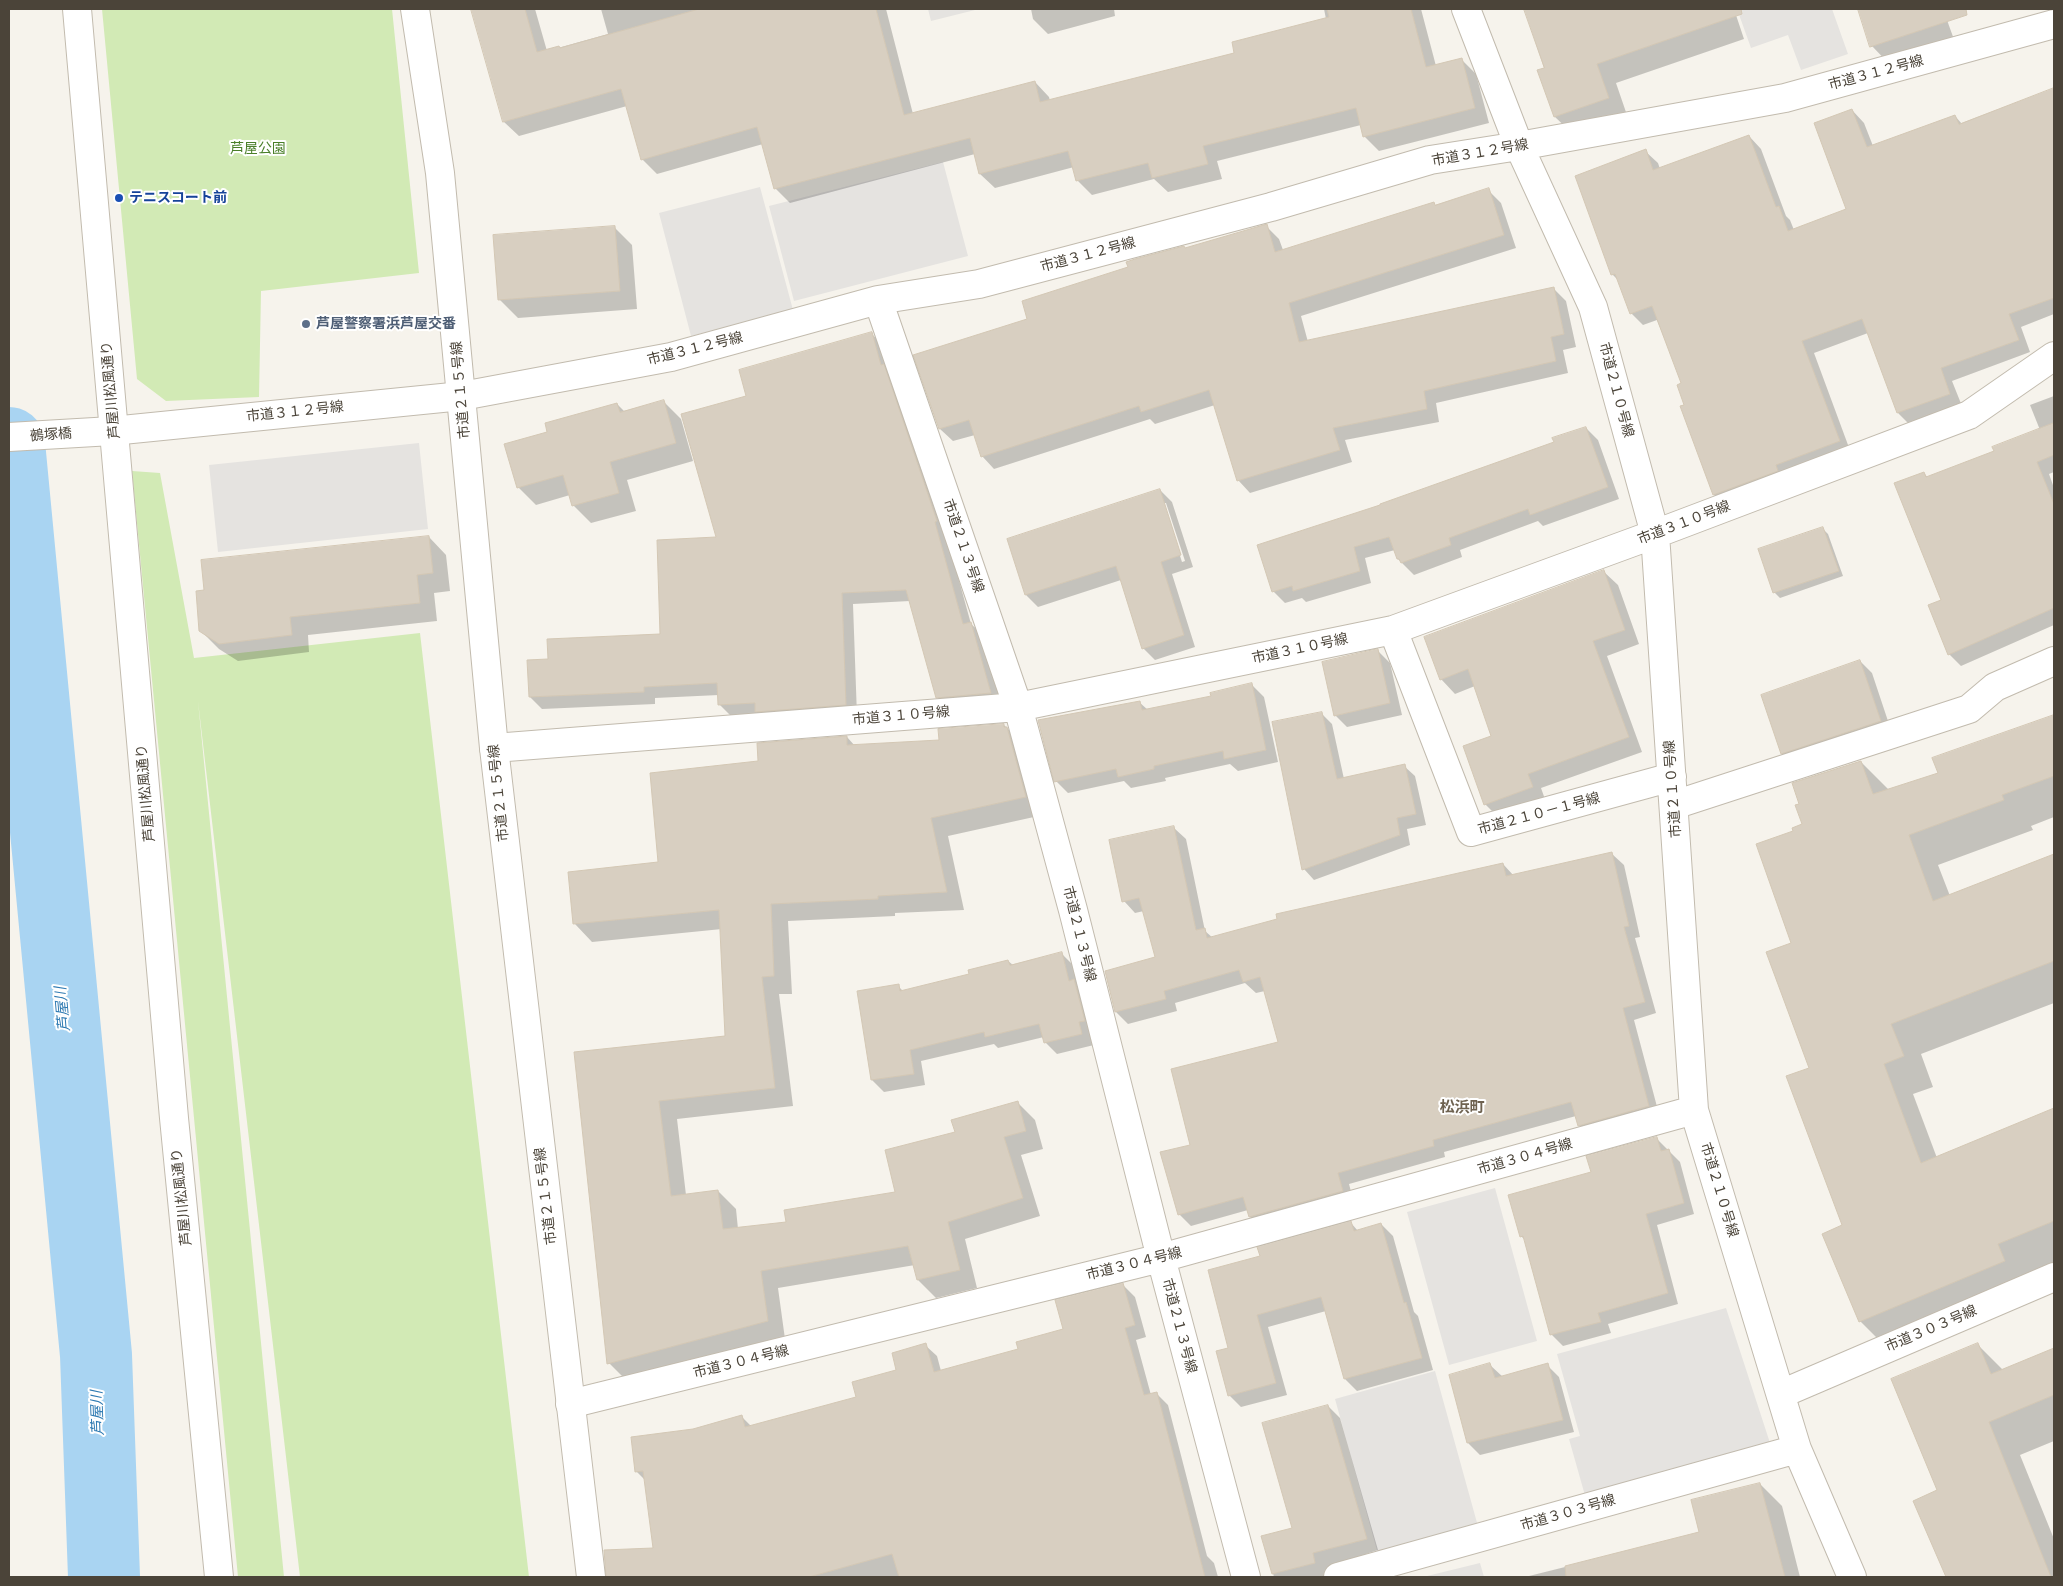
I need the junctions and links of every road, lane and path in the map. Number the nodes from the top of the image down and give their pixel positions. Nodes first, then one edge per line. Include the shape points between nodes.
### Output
1 (77, 9) edge
2 (415, 9) edge
3 (1466, 9) edge
4 (2054, 24) edge
5 (1519, 146) junction
6 (878, 300) junction
7 (2054, 356) edge
8 (462, 396) junction
9 (107, 431) junction
10 (9, 437) edge
11 (1655, 534) junction
12 (1393, 630) junction
13 (2054, 661) edge
14 (1018, 707) junction
15 (494, 748) junction
16 (1672, 778) junction
17 (1674, 806) junction
18 (1694, 1110) junction
19 (1160, 1258) junction
20 (2054, 1277) edge
21 (1781, 1394) junction
22 (570, 1404) junction
23 (1797, 1449) junction
24 (219, 1577) edge
25 (591, 1577) edge
26 (1246, 1577) edge
27 (1338, 1577) edge
28 (1852, 1577) edge

1 - 9 street, 芦屋川松風通り
2 - 8 street, 市道２１５号線 via 440,173
3 - 5 street, 市道２１０号線
4 - 5 street, 市道３１２号線 via 1785,98
5 - 6 street, 市道３１２号線 via 1430,160 1271,207 979,284
5 - 11 street, 市道２１０号線 via 1593,307
6 - 8 street, 市道３１２号線 via 671,357
6 - 14 street, 市道２１３号線
7 - 11 street, 市道３１０号線 via 1969,415
8 - 9 street, 市道３１２号線
8 - 15 street, 市道２１５号線
9 - 10 street, 鵺塚橋
9 - 24 street, 芦屋川松風通り
11 - 12 street, 市道３１０号線
11 - 16 street, 市道２１０号線
12 - 14 street, 市道３１０号線
12 - 16 street, 市道２１０－１号線 via 1471,832
13 - 17 street via 1995,687 1968,709
14 - 15 street, 市道３１０号線
14 - 19 street, 市道２１３号線
15 - 22 street, 市道２１５号線
16 - 17 street, 市道２１０号線
17 - 18 street, 市道２１０号線
18 - 19 street, 市道３０４号線
18 - 21 street, 市道２１０号線
19 - 22 street, 市道３０４号線
19 - 26 street, 市道２１３号線
20 - 21 street, 市道３０３号線
21 - 23 street, 市道２１０号線
22 - 25 street, 市道２１５号線
23 - 27 street, 市道３０３号線
23 - 28 street, 市道２１０号線

